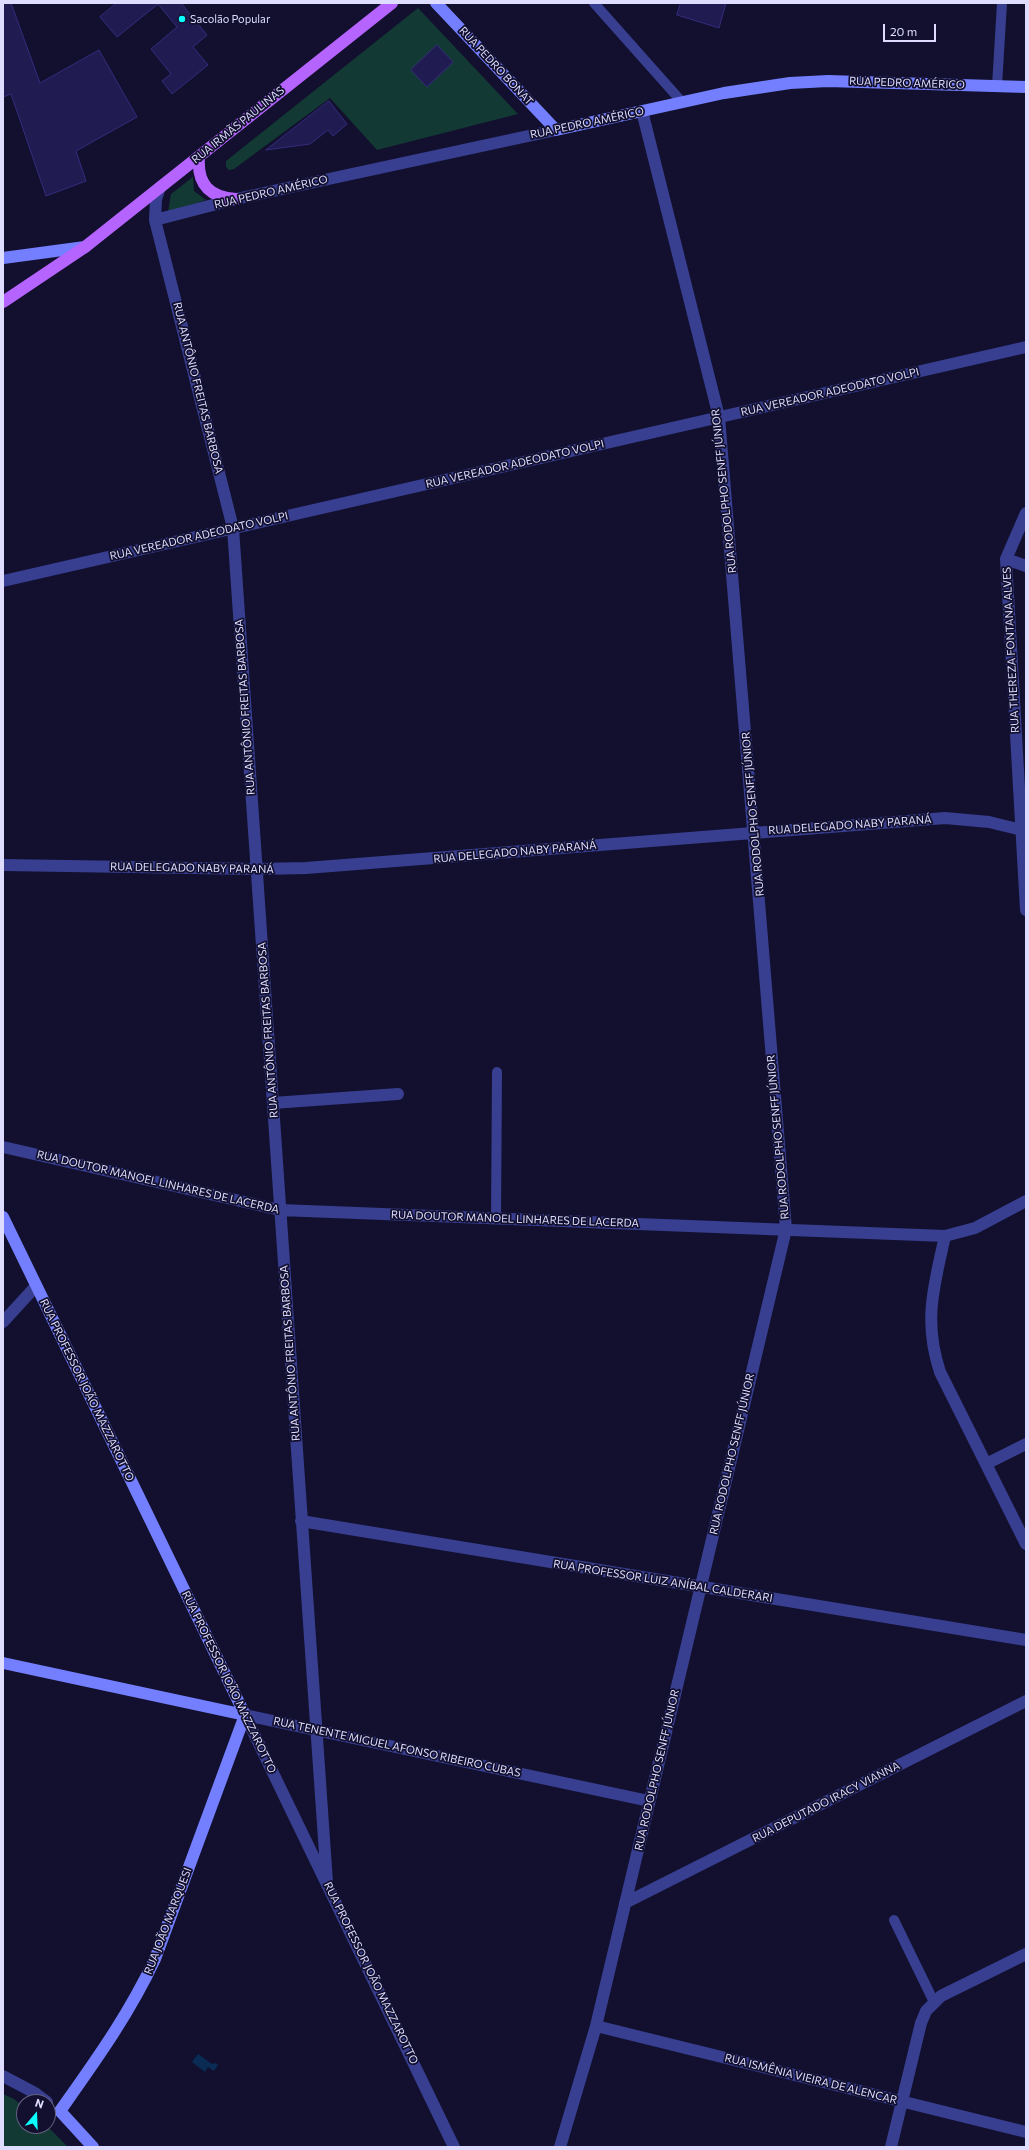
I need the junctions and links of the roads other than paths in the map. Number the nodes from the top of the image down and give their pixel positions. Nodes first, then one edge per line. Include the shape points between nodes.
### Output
1 (392, 3) edge
2 (436, 3) edge
3 (594, 3) edge
4 (1002, 3) edge
5 (997, 86) junction
6 (1026, 87) edge
7 (682, 102) junction
8 (642, 111) junction
9 (556, 130) junction
10 (199, 156) junction
11 (160, 187) junction
12 (236, 199) junction
13 (155, 220) junction
14 (84, 247) junction
15 (3, 258) edge
16 (3, 302) edge
17 (1026, 347) edge
18 (719, 417) junction
19 (1026, 512) edge
20 (233, 528) junction
21 (1006, 559) junction
22 (1026, 566) edge
23 (3, 581) edge
24 (1024, 831) edge
25 (754, 832) junction
26 (3, 865) edge
27 (256, 870) junction
28 (1026, 910) edge
29 (497, 1072) dead end
30 (398, 1094) dead end
31 (272, 1103) junction
32 (3, 1147) edge
33 (1026, 1201) edge
34 (280, 1210) junction
35 (3, 1217) edge
36 (496, 1218) junction
37 (786, 1230) junction
38 (945, 1236) junction
39 (36, 1286) junction
40 (3, 1322) edge
41 (1026, 1444) edge
42 (986, 1464) junction
43 (301, 1521) junction
44 (1026, 1544) edge
45 (701, 1587) junction
46 (1026, 1640) edge
47 (3, 1663) edge
48 (1026, 1701) edge
49 (245, 1715) junction
50 (316, 1730) junction
51 (649, 1801) junction
52 (327, 1882) junction
53 (625, 1903) junction
54 (894, 1920) dead end
55 (1026, 1954) edge
56 (934, 2002) junction
57 (596, 2026) junction
58 (3, 2076) edge
59 (36, 2094) edge
60 (902, 2101) junction
61 (56, 2109) edge
62 (60, 2112) junction
63 (1026, 2132) edge
64 (93, 2147) edge
65 (454, 2147) edge
66 (560, 2147) edge
67 (891, 2147) edge

1 - 10 main road, RUA IRMÃS PAULINAS
2 - 9 street, RUA PEDRO BONAT
3 - 7 lane
4 - 5 lane
5 - 6 street, RUA PEDRO AMÉRICO
5 - 7 street, RUA PEDRO AMÉRICO via 835,81 790,83 759,86
7 - 8 street, RUA PEDRO AMÉRICO
8 - 9 street, RUA PEDRO AMÉRICO
8 - 18 street, RUA RODOLPHO SENFF JÚNIOR
9 - 12 street, RUA PEDRO AMÉRICO
10 - 11 main road, RUA IRMÃS PAULINAS
10 - 12 main road via 198,170 211,192 223,198
11 - 13 street, RUA ANTÔNIO FREITAS BARBOSA via 156,199
11 - 14 main road, RUA IRMÃS PAULINAS
12 - 13 street, RUA PEDRO AMÉRICO
13 - 20 street, RUA ANTÔNIO FREITAS BARBOSA
14 - 15 street
14 - 16 main road, RUA IRMÃS PAULINAS
17 - 18 street, RUA VEREADOR ADEODATO VOLPI
18 - 20 street, RUA VEREADOR ADEODATO VOLPI
18 - 25 street, RUA RODOLPHO SENFF JÚNIOR
19 - 21 street, RUA THEREZA FONTANA ALVES
20 - 23 street, RUA VEREADOR ADEODATO VOLPI
20 - 27 street, RUA ANTÔNIO FREITAS BARBOSA
21 - 22 street
21 - 24 street, RUA THEREZA FONTANA ALVES
24 - 25 street, RUA DELEGADO NABY PARANÁ via 989,822 945,818
24 - 28 street, RUA THEREZA FONTANA ALVES
25 - 27 street, RUA DELEGADO NABY PARANÁ
25 - 37 street, RUA RODOLPHO SENFF JÚNIOR
26 - 27 street, RUA DELEGADO NABY PARANÁ
27 - 31 street, RUA ANTÔNIO FREITAS BARBOSA
29 - 36 lane
30 - 31 street
31 - 34 street, RUA ANTÔNIO FREITAS BARBOSA
32 - 34 street, RUA DOUTOR MANOEL LINHARES DE LACERDA
33 - 38 street, RUA DOUTOR MANOEL LINHARES DE LACERDA via 976,1228
34 - 36 street, RUA DOUTOR MANOEL LINHARES DE LACERDA
34 - 43 street, RUA ANTÔNIO FREITAS BARBOSA
35 - 39 street, RUA PROFESSOR JOÃO MAZZAROTTO
36 - 37 street, RUA DOUTOR MANOEL LINHARES DE LACERDA
37 - 38 street, RUA DOUTOR MANOEL LINHARES DE LACERDA
37 - 45 street, RUA RODOLPHO SENFF JÚNIOR
38 - 42 street via 932,1298 930,1336 940,1372
39 - 40 street
39 - 49 street, RUA PROFESSOR JOÃO MAZZAROTTO
41 - 42 street
42 - 44 street
43 - 45 street, RUA PROFESSOR LUIZ ANÍBAL CALDERARI
43 - 50 street, RUA ANTÔNIO FREITAS BARBOSA
45 - 46 street, RUA PROFESSOR LUIZ ANÍBAL CALDERARI
45 - 51 street, RUA RODOLPHO SENFF JÚNIOR
47 - 49 street, RUA TENENTE MIGUEL AFONSO RIBEIRO CUBAS
48 - 53 street, RUA DEPUTADO IRACY VIANNA
49 - 50 street, RUA TENENTE MIGUEL AFONSO RIBEIRO CUBAS
49 - 52 street, RUA PROFESSOR JOÃO MAZZAROTTO
49 - 62 street, RUA JOÃO MARQUESI via 155,1959 117,2030
50 - 51 street, RUA TENENTE MIGUEL AFONSO RIBEIRO CUBAS
50 - 52 street, RUA ANTÔNIO FREITAS BARBOSA
51 - 53 street, RUA RODOLPHO SENFF JÚNIOR
52 - 65 street, RUA PROFESSOR JOÃO MAZZAROTTO
53 - 57 street, RUA RODOLPHO SENFF JÚNIOR
54 - 56 lane
55 - 56 street via 941,1996
56 - 60 street via 926,2011 921,2023
57 - 60 street, RUA ISMÊNIA VIEIRA DE ALENCAR
57 - 66 street, RUA RODOLPHO SENFF JÚNIOR
58 - 59 street
60 - 63 street, RUA ISMÊNIA VIEIRA DE ALENCAR
60 - 67 street
61 - 62 street
62 - 64 street

